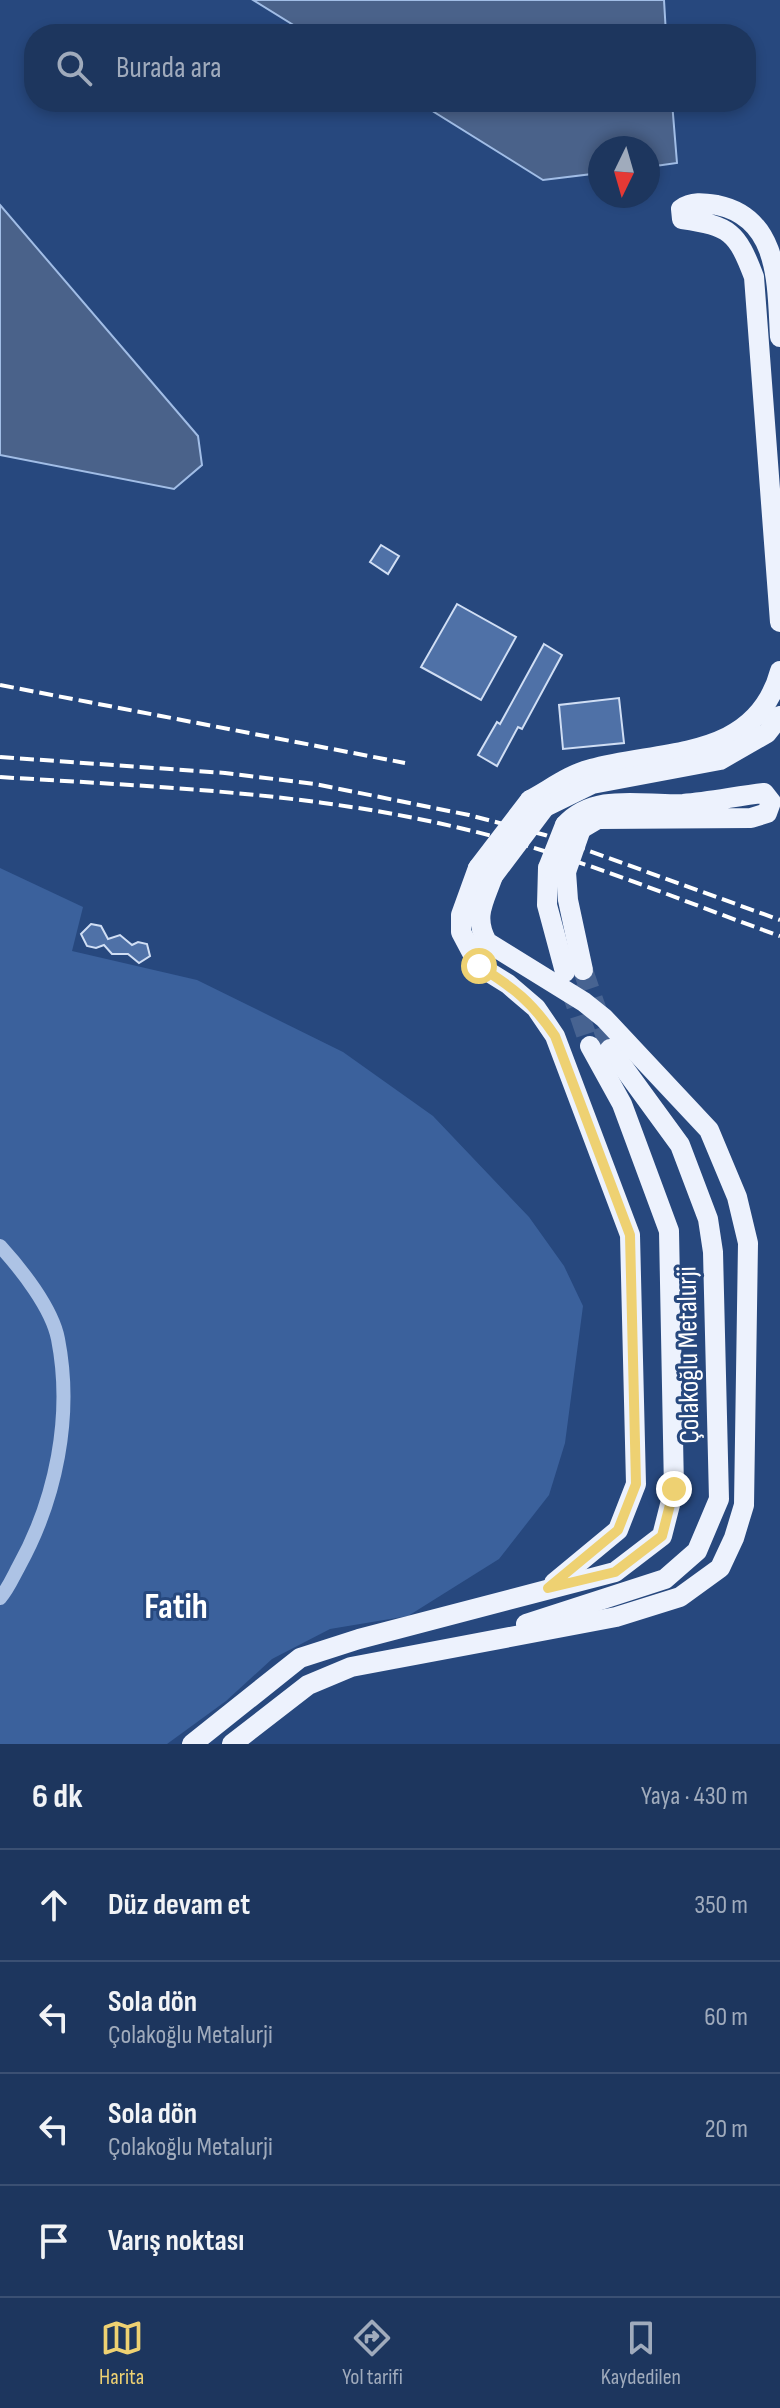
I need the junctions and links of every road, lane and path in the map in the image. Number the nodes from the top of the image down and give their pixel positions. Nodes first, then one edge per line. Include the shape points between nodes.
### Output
1 (780, 337) edge
2 (780, 622) edge
3 (780, 671) edge
4 (774, 709) edge
5 (573, 827) junction
6 (486, 872) junction
7 (574, 971) tunnel mouth
8 (0, 1246) edge
9 (548, 1588) junction
10 (0, 1598) edge
11 (442, 1650) junction
12 (192, 1744) edge
13 (232, 1744) edge

1 - 2 main road via 775,266 755,223 730,208 705,203 681,209 682,219 721,227 742,246 754,277
3 - 4 main road
4 - 6 main road, bridge via 767,733 720,760 592,784 545,807
5 - 5 main road via 598,819 751,818 767,813 771,802 764,793 683,804 600,805 574,816
5 - 7 main road, bridge via 557,870 568,900
6 - 9 main road via 461,915 461,932 479,966 536,1008 555,1036 630,1235 636,1484 618,1530
6 - 11 main road via 478,927 487,942 604,1018 709,1130 737,1197 748,1243 744,1505 720,1568 680,1597 616,1617
8 - 10 street via 33,1286 57,1337 64,1397 57,1468 34,1539
9 - 11 main road, Çolakoğlu Metalurji via 615,1572 662,1536 674,1489 669,1231 600,1047 680,1145 708,1219 719,1499 697,1551 665,1579
9 - 12 main road, Çolakoğlu Metalurji via 300,1658
11 - 13 main road via 351,1667 308,1685

